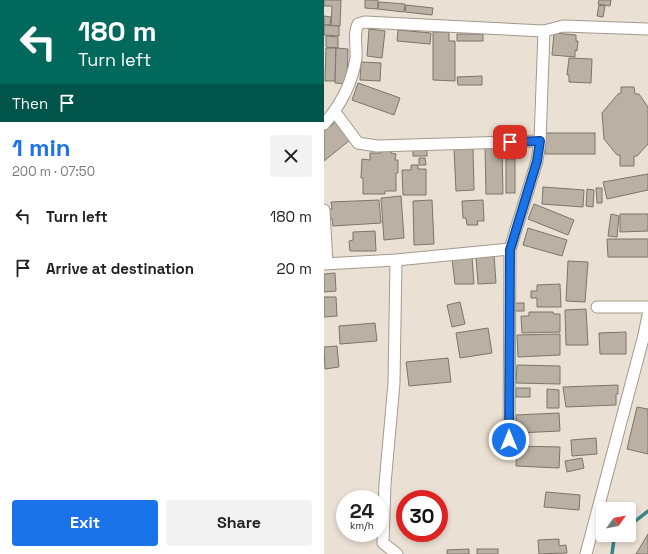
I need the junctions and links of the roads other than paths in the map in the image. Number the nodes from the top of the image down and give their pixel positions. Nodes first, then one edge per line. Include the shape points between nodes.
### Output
1 (648, 29) edge
2 (544, 31) junction
3 (335, 112) junction
4 (324, 124) edge
5 (540, 141) junction
6 (324, 210) edge
7 (510, 250) junction
8 (396, 260) junction
9 (325, 263) edge
10 (597, 307) dead end
11 (648, 307) edge
12 (648, 315) edge
13 (646, 335) edge
14 (509, 440) dead end
15 (396, 554) edge
16 (586, 554) edge

1 - 2 street via 563,26
2 - 3 street via 365,22 358,24 355,29 356,57 343,98
2 - 5 street
3 - 4 street
3 - 5 street via 358,143 377,146
5 - 7 street via 537,161
6 - 9 street
7 - 8 street
7 - 14 street
8 - 9 street
8 - 15 street via 394,382 382,543
10 - 11 street
12 - 13 street
13 - 16 street

